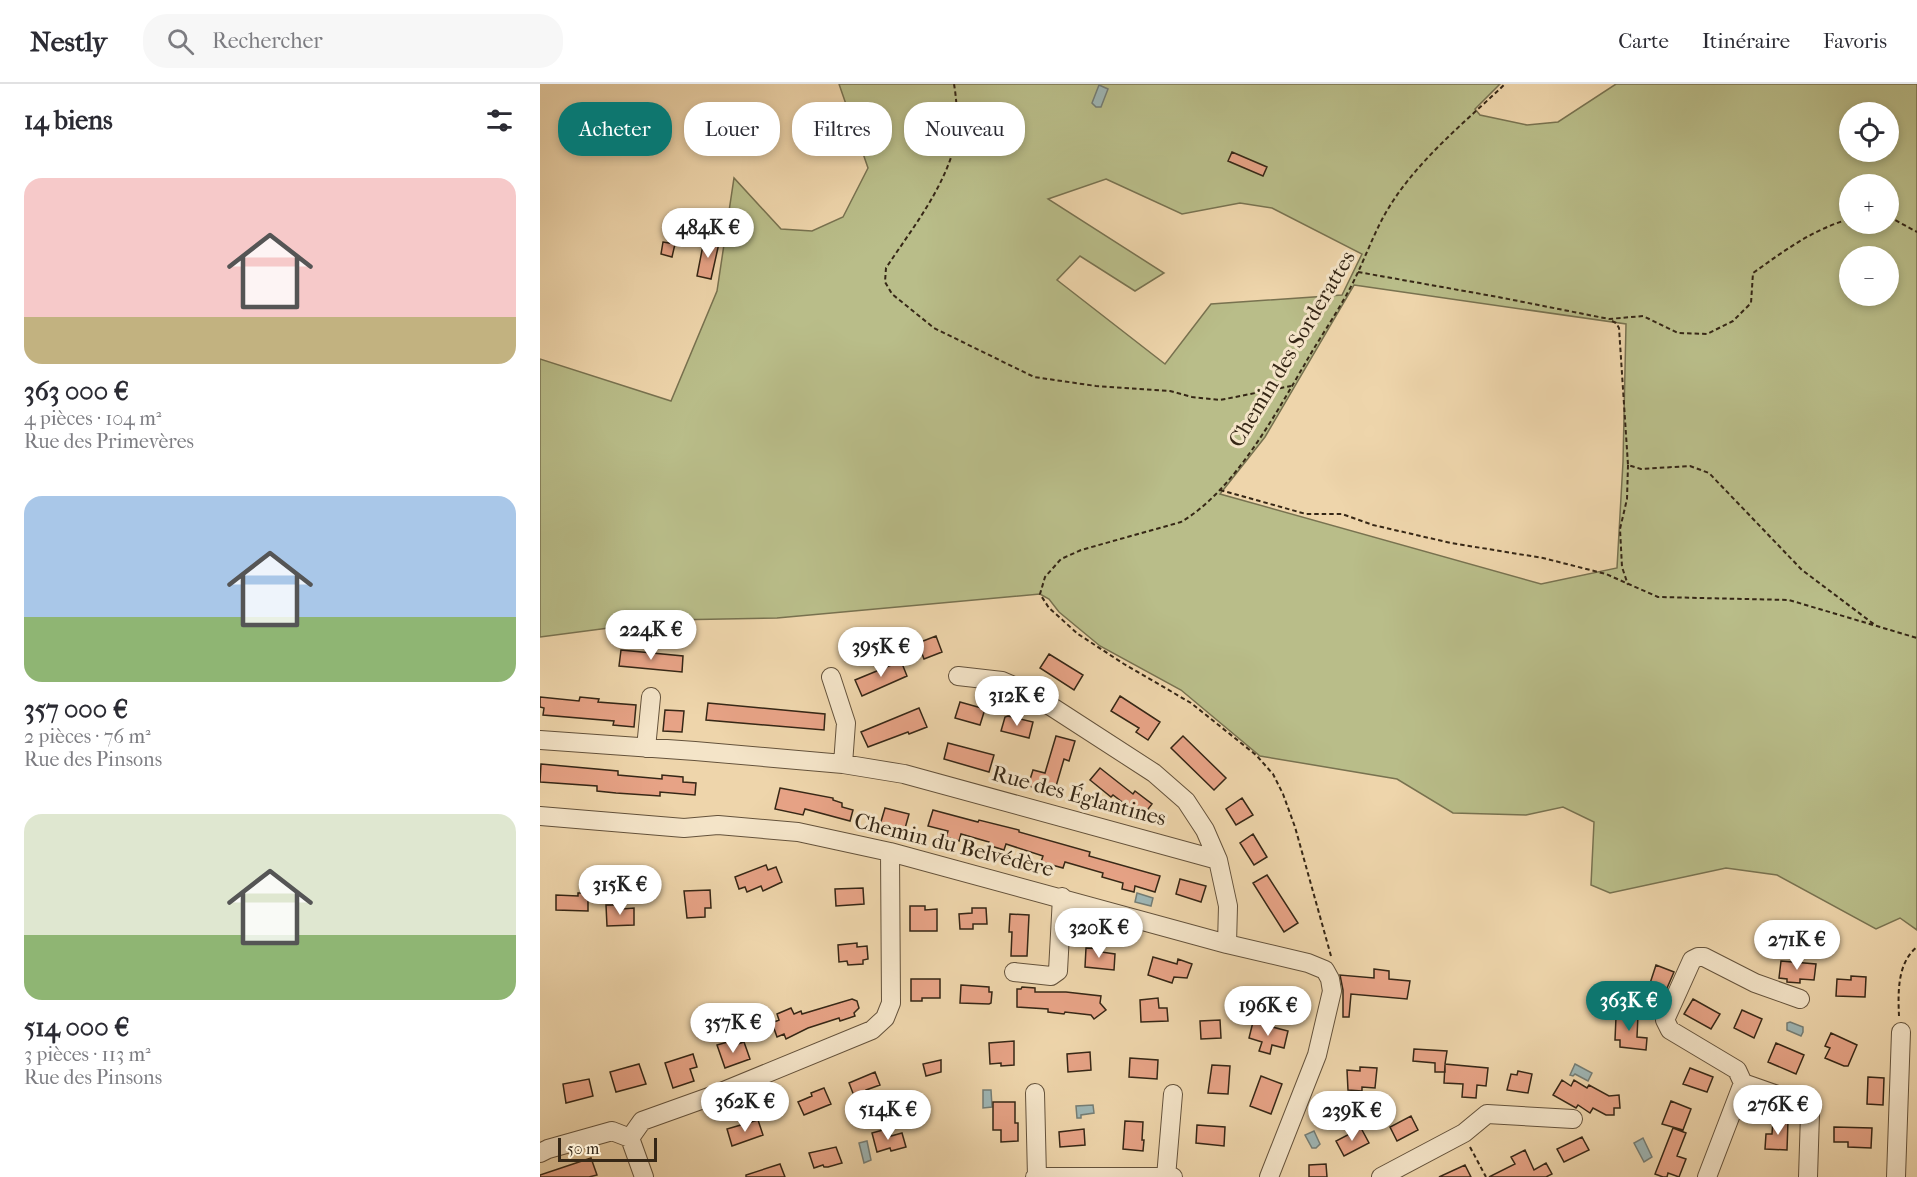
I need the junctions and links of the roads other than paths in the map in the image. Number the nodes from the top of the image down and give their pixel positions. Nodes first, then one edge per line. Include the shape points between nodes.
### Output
1 (958, 676) dead end
2 (831, 677) dead end
3 (651, 697) dead end
4 (540, 740) edge
5 (646, 748) junction
6 (843, 764) junction
7 (540, 816) edge
8 (890, 852) junction
9 (1218, 860) junction
10 (1062, 897) junction
11 (1227, 944) junction
12 (1014, 972) dead end
13 (1800, 999) dead end
14 (1901, 1032) road end
15 (1743, 1083) junction
16 (1035, 1093) dead end
17 (1173, 1094) dead end
18 (1573, 1119) dead end
19 (630, 1138) junction
20 (543, 1148) edge
21 (644, 1177) edge
22 (1036, 1177) edge
23 (1166, 1177) edge
24 (1173, 1177) edge
25 (1269, 1177) edge
26 (1381, 1177) edge
27 (1707, 1177) edge
28 (1808, 1177) edge
29 (1896, 1177) edge

1 - 9 street via 1002,681 1032,694 1154,773 1186,801
2 - 6 street via 846,723
3 - 5 street
4 - 5 street, Rue des Églantines
5 - 6 street, Rue des Églantines
6 - 9 street, Rue des Églantines via 904,774
7 - 8 street, Chemin du Belvédère via 684,828 718,825 798,832
8 - 10 street, Chemin du Belvédère
8 - 19 street via 891,1003 885,1018 872,1030 642,1121
9 - 11 street via 1228,906
10 - 11 street, Chemin du Belvédère
10 - 12 street via 1058,971 1051,976
11 - 25 street, Chemin du Belvédère via 1308,963 1325,970 1330,979 1332,991 1317,1055
13 - 15 street via 1755,983 1704,957 1692,960 1665,1020 1670,1030 1737,1070
14 - 29 street
15 - 27 street
15 - 28 street via 1806,1106 1810,1114
16 - 22 street
17 - 23 street
18 - 26 street via 1487,1114 1464,1134
19 - 20 street via 612,1131
19 - 21 street
22 - 23 street
23 - 24 street

